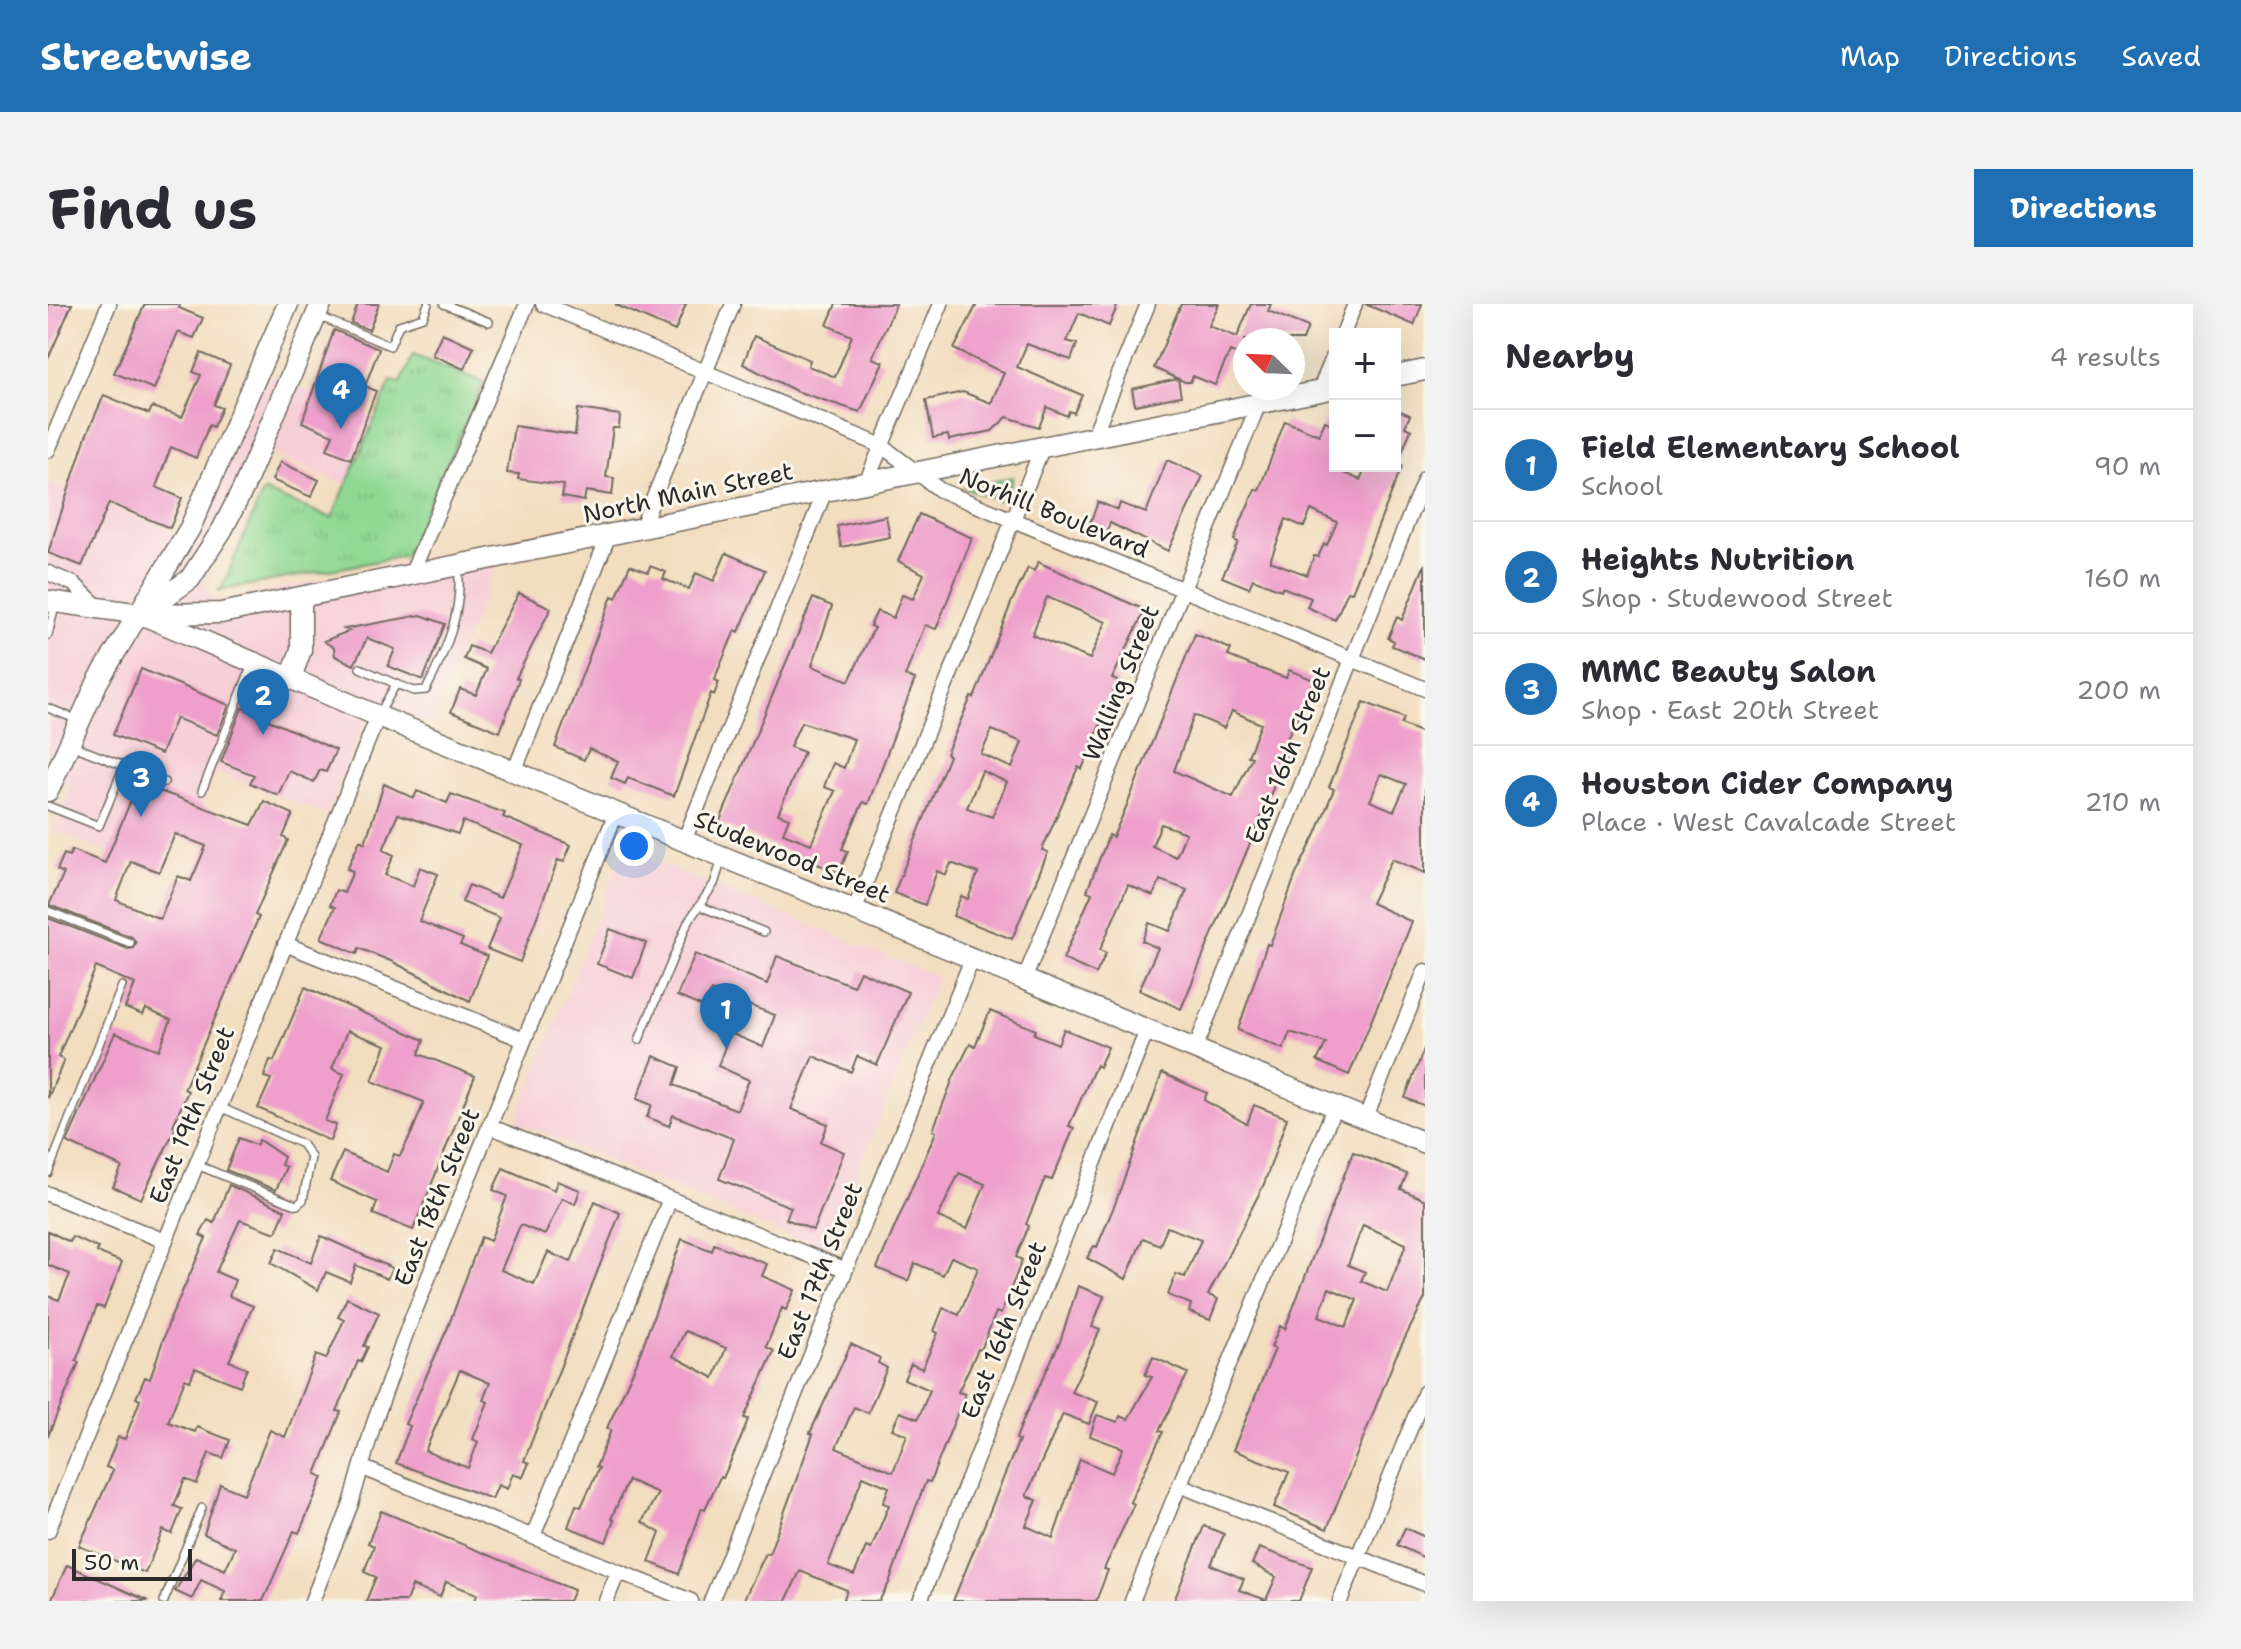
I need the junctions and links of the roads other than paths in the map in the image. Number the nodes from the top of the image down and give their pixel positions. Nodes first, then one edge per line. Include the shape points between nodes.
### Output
1 (109, 304) edge
2 (288, 304) edge
3 (428, 304) edge
4 (444, 304) edge
5 (527, 304) edge
6 (543, 304) edge
7 (733, 304) edge
8 (941, 304) edge
9 (1148, 304) edge
10 (1355, 304) edge
11 (318, 310) edge
12 (489, 322) dead end
13 (1345, 328) edge
14 (1425, 370) edge
15 (704, 373) junction
16 (1401, 375) edge
17 (1327, 390) edge
18 (1259, 403) junction
19 (1094, 435) junction
20 (882, 446) junction
21 (1043, 446) junction
22 (48, 450) edge
23 (917, 473) junction
24 (1425, 478) edge
25 (866, 483) junction
26 (825, 491) junction
27 (1013, 520) junction
28 (641, 529) junction
29 (608, 537) junction
30 (458, 568) junction
31 (48, 573) edge
32 (410, 577) junction
33 (1182, 589) junction
34 (301, 599) junction
35 (52, 602) edge
36 (96, 605) junction
37 (141, 614) junction
38 (48, 635) edge
39 (1351, 659) junction
40 (252, 663) junction
41 (360, 668) dead end
42 (290, 680) junction
43 (396, 684) junction
44 (1425, 689) edge
45 (48, 708) edge
46 (378, 716) junction
47 (80, 721) junction
48 (69, 744) junction
49 (124, 766) junction
50 (514, 772) junction
51 (50, 782) edge
52 (164, 782) dead end
53 (202, 791) dead end
54 (48, 806) edge
55 (616, 813) junction
56 (684, 841) junction
57 (723, 857) junction
58 (702, 907) junction
59 (48, 911) edge
60 (854, 911) junction
61 (764, 932) dead end
62 (130, 943) dead end
63 (285, 944) junction
64 (972, 959) junction
65 (1425, 971) edge
66 (1024, 980) junction
67 (122, 986) dead end
68 (1147, 1030) junction
69 (524, 1040) junction
70 (639, 1040) dead end
71 (1195, 1049) junction
72 (1335, 1106) junction
73 (220, 1107) junction
74 (1365, 1119) junction
75 (489, 1126) junction
76 (1425, 1143) edge
77 (196, 1164) junction
78 (48, 1173) edge
79 (48, 1194) edge
80 (670, 1199) junction
81 (165, 1241) junction
82 (844, 1269) junction
83 (1425, 1392) edge
84 (363, 1468) junction
85 (1182, 1486) junction
86 (202, 1508) dead end
87 (48, 1531) edge
88 (533, 1536) junction
89 (1357, 1557) junction
90 (618, 1572) junction
91 (1425, 1584) edge
92 (164, 1601) edge
93 (312, 1601) edge
94 (606, 1601) edge
95 (691, 1601) edge
96 (711, 1601) edge
97 (920, 1601) edge
98 (1132, 1601) edge
99 (1340, 1601) edge

1 - 22 street
2 - 37 main road via 190,528
3 - 11 lane via 423,317 399,325 390,346
4 - 12 lane
5 - 32 street
6 - 15 street, Norhill Boulevard
7 - 15 street
8 - 20 street
9 - 19 street
10 - 13 street
11 - 37 main road via 222,530 190,579
14 - 16 main road
15 - 20 street, Norhill Boulevard
15 - 28 street
17 - 18 main road, North Main Street
18 - 19 main road, North Main Street
18 - 33 street, Walling Street
19 - 21 main road, North Main Street
20 - 23 street, Norhill Boulevard
20 - 25 street
21 - 23 main road, North Main Street
21 - 27 street
23 - 25 main road, North Main Street
23 - 27 street, Norhill Boulevard via 940,490
24 - 39 street, East 16th Street
25 - 26 main road, North Main Street
26 - 28 main road, North Main Street
26 - 56 street
27 - 33 street, Norhill Boulevard
27 - 60 street
28 - 29 main road, North Main Street
29 - 30 main road, North Main Street
29 - 50 street
30 - 32 main road, North Main Street
30 - 43 lane via 456,615 426,690
31 - 36 street via 74,584
32 - 34 main road, North Main Street
33 - 39 street, Norhill Boulevard
33 - 66 street, Walling Street
34 - 37 main road, North Main Street via 221,613
34 - 42 main road via 301,650
35 - 36 main road, North Main Street
35 - 38 lane
36 - 37 main road, North Main Street
37 - 40 main road, Studewood Street
37 - 47 main road via 98,681
39 - 44 street, Norhill Boulevard
39 - 71 street, East 16th Street
40 - 42 main road, Studewood Street
40 - 53 lane
41 - 43 lane
42 - 46 main road, Studewood Street
43 - 46 lane
45 - 47 lane
46 - 50 main road, Studewood Street
46 - 63 street, East 19th Street
47 - 48 main road
48 - 49 lane
48 - 51 main road
49 - 52 lane
49 - 54 lane via 99,826
50 - 55 main road, Studewood Street
55 - 56 main road, Studewood Street
55 - 69 street, East 18th Street
56 - 57 main road, Studewood Street
57 - 58 lane
57 - 60 main road, Studewood Street
58 - 61 lane
58 - 70 lane via 688,922
59 - 62 lane
60 - 64 main road, Studewood Street
63 - 69 street
63 - 73 street, East 19th Street
64 - 66 main road, Studewood Street
64 - 82 street, East 17th Street
65 - 74 street
66 - 68 main road, Studewood Street
67 - 78 lane
68 - 71 main road, Studewood Street
68 - 97 street, East 16th Street
69 - 75 street, East 18th Street
71 - 72 main road, Studewood Street
72 - 74 main road, Studewood Street
72 - 85 street
73 - 77 street, East 19th Street
73 - 77 lane via 302,1144 311,1157 303,1200 297,1205 288,1202
74 - 76 main road, Studewood Street
75 - 80 street
75 - 84 street, East 18th Street via 408,1328
77 - 81 street, East 19th Street
79 - 81 street
80 - 82 street
80 - 88 street
81 - 87 street, East 19th Street
82 - 96 street, East 17th Street
83 - 89 street
84 - 88 street
84 - 93 street, East 18th Street
85 - 89 street
85 - 98 street
86 - 92 lane
88 - 90 street
89 - 91 street
89 - 99 street
90 - 94 street
90 - 95 street

